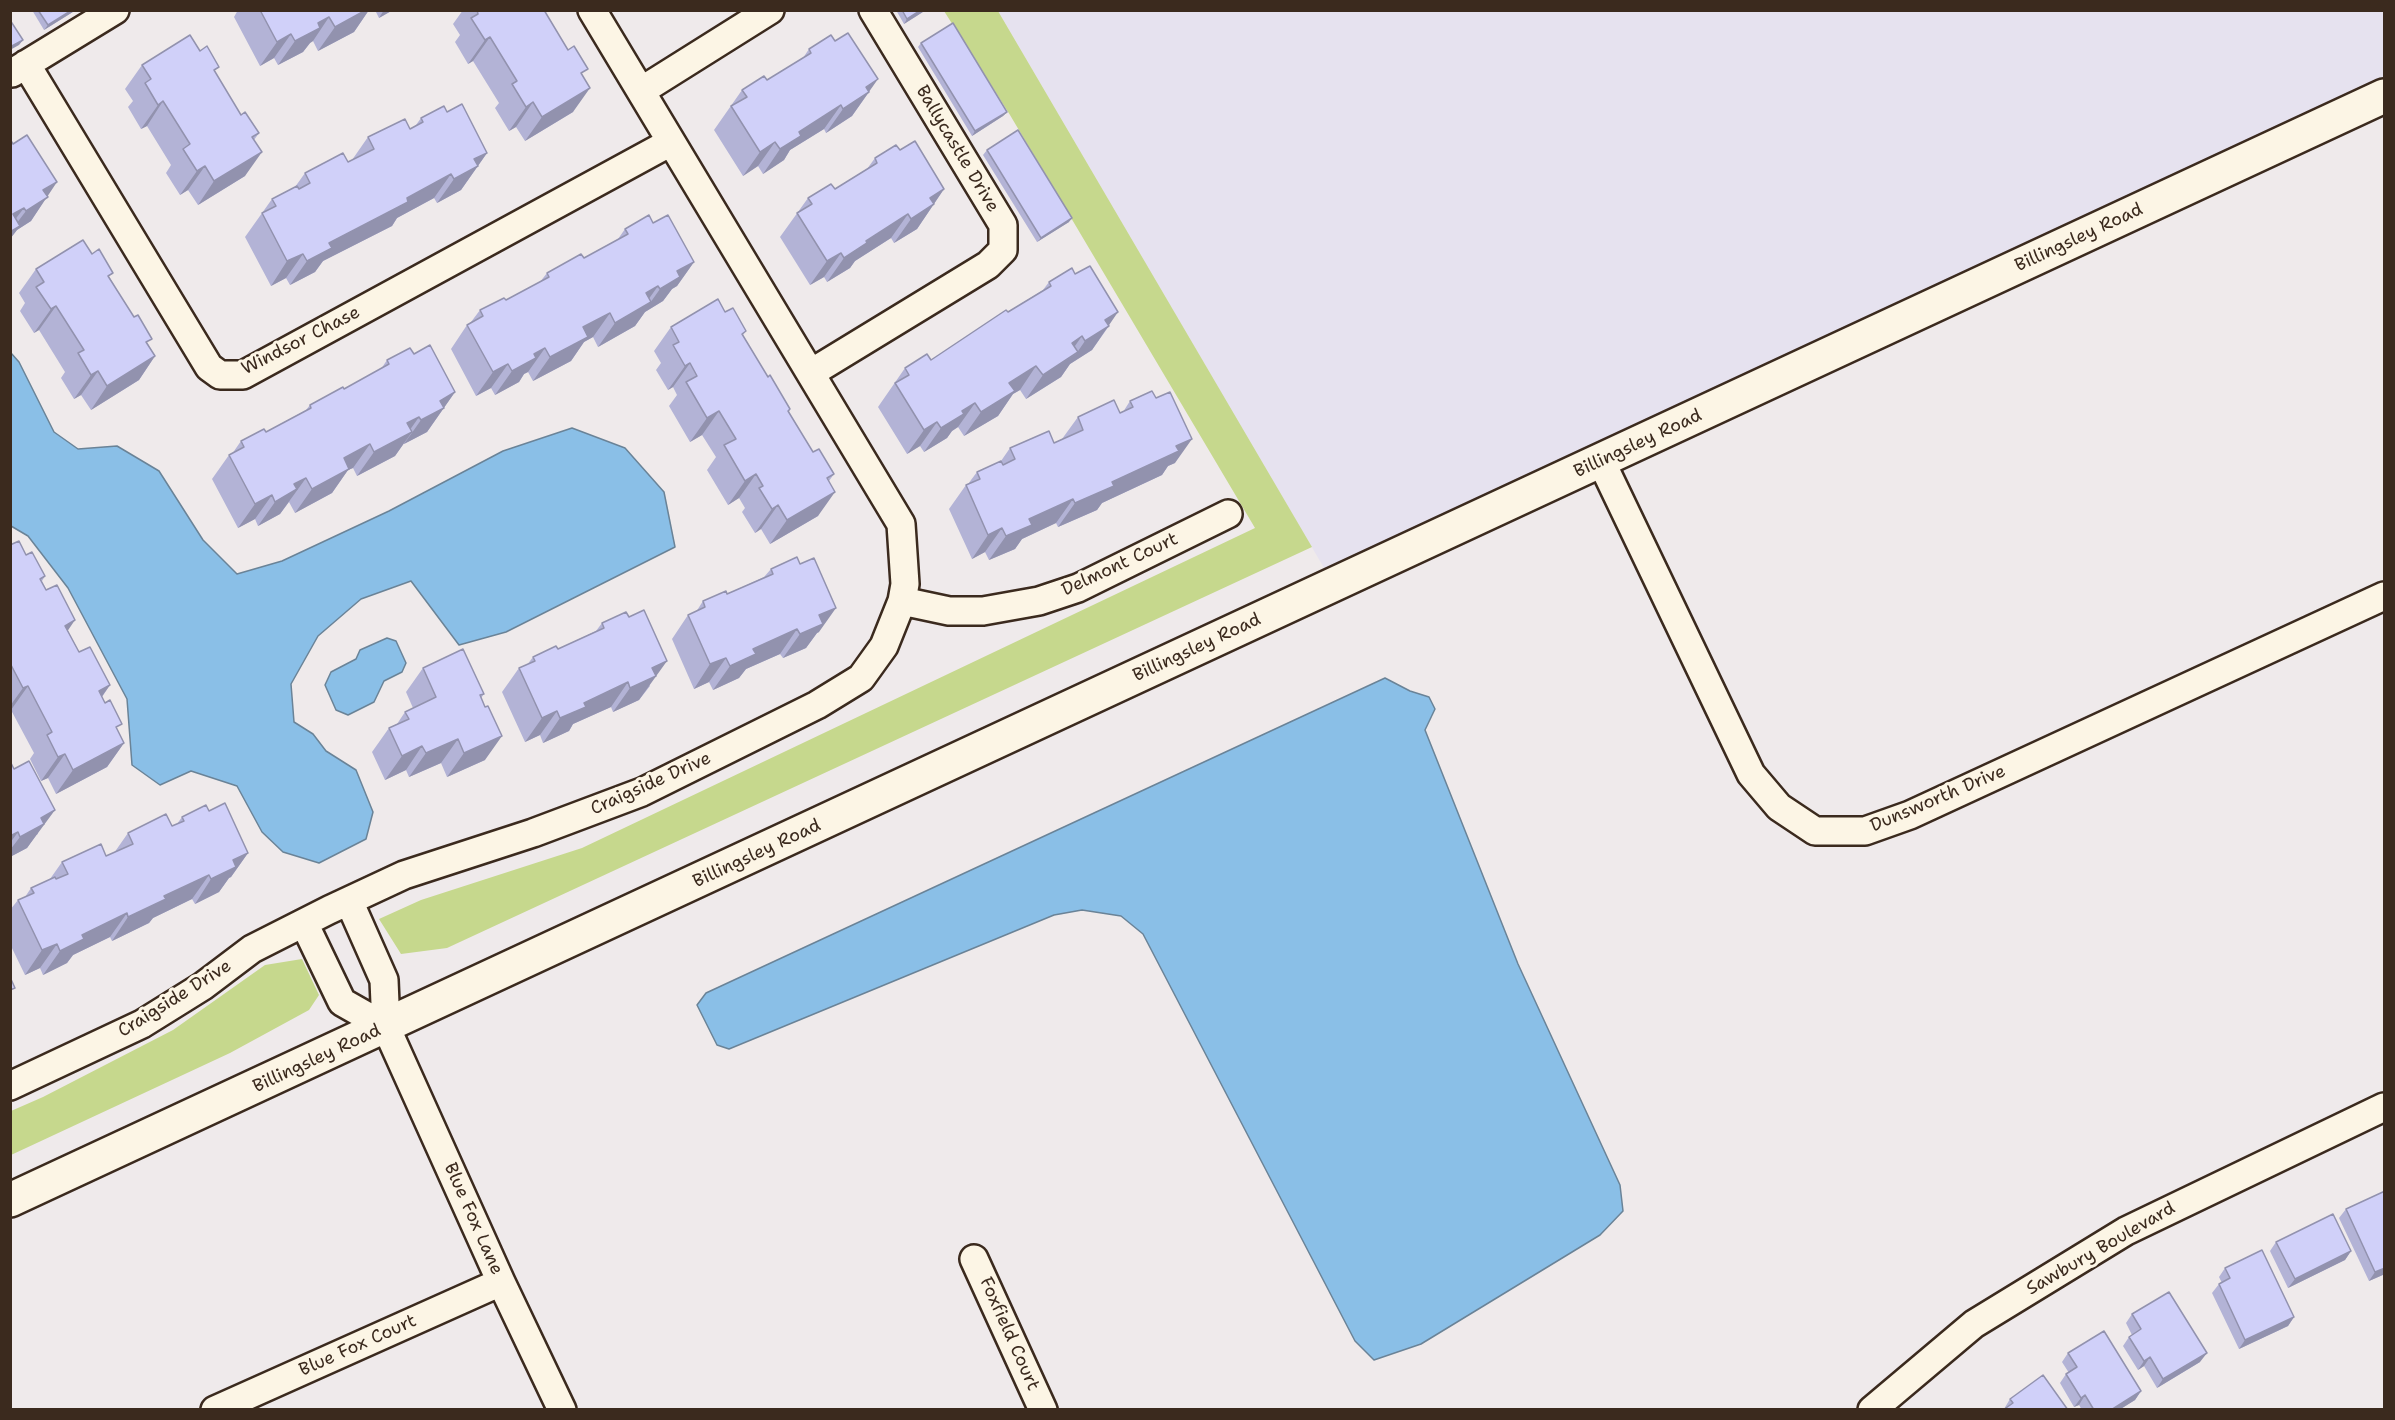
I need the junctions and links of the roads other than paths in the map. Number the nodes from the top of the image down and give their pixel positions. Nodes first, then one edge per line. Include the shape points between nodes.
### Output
1 (115, 10) edge
2 (592, 10) edge
3 (770, 10) edge
4 (873, 10) edge
5 (18, 69) edge
6 (641, 91) junction
7 (2385, 96) edge
8 (671, 142) junction
9 (811, 373) junction
10 (1600, 461) junction
11 (1228, 514) dead end
12 (2385, 596) edge
13 (902, 601) junction
14 (349, 901) junction
15 (304, 923) junction
16 (386, 1027) junction
17 (10, 1086) edge
18 (2385, 1107) edge
19 (10, 1200) edge
20 (974, 1259) dead end
21 (501, 1281) junction
22 (215, 1410) edge
23 (562, 1410) edge
24 (1043, 1410) edge
25 (1872, 1410) edge

1 - 5 street
2 - 6 street
3 - 6 street
4 - 9 street, Ballycastle Drive via 1003,225 1004,250 988,265
5 - 8 street, Windsor Chase via 209,367 220,375 243,375
6 - 8 street
7 - 10 street, Billingsley Road
8 - 9 street
9 - 13 street via 901,524 905,584
10 - 12 street, Dunsworth Drive via 1751,774 1779,807 1815,831 1865,831 1910,815
10 - 16 street, Billingsley Road
11 - 13 street, Delmont Court via 1078,588 1039,601 983,611 949,610
13 - 14 street, Craigside Drive via 884,646 861,678 817,705 642,792 404,875
14 - 15 street, Craigside Drive
14 - 16 street via 384,980
15 - 16 street via 342,1002
15 - 17 street, Craigside Drive via 252,949 142,1024
16 - 19 street, Billingsley Road
16 - 21 street, Blue Fox Lane
18 - 25 street, Sawbury Boulevard via 2126,1231 1974,1324
20 - 24 street, Foxfield Court
21 - 22 street, Blue Fox Court
21 - 23 street, Blue Fox Lane

